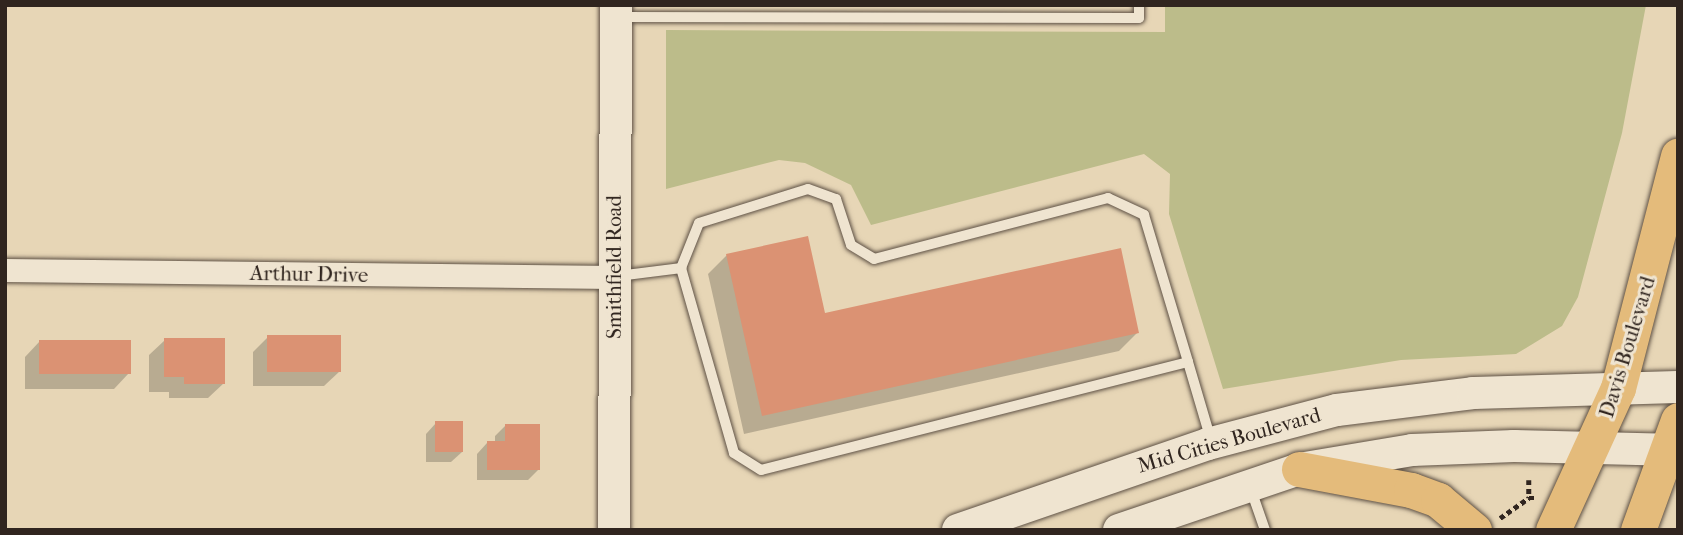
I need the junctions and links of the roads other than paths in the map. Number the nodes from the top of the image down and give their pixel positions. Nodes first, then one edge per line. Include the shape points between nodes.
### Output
1 (895, 5) edge
2 (1139, 5) edge
3 (616, 11) edge
4 (895, 18) junction
5 (1678, 156) edge
6 (681, 268) junction
7 (5, 270) edge
8 (614, 276) junction
9 (1188, 362) junction
10 (1678, 387) edge
11 (1619, 388) junction
12 (1675, 440) edge
13 (1212, 442) junction
14 (1594, 446) junction
15 (1299, 469) junction
16 (1250, 484) junction
17 (1483, 527) edge
18 (614, 530) edge
19 (958, 530) edge
20 (1119, 530) edge
21 (1265, 530) edge
22 (1553, 530) edge
23 (1638, 530) edge

1 - 4 lane
2 - 4 lane via 1139,18
3 - 4 lane
3 - 8 main road, Smithfield Road
5 - 11 main road, Davis Boulevard
6 - 8 lane
6 - 9 lane via 734,453 761,470
6 - 9 lane via 699,223 808,189 836,199 851,245 874,259 1108,198 1143,215
7 - 8 street, Arthur Drive
8 - 18 main road, Smithfield Road
9 - 13 lane
10 - 11 main road, Mid Cities Boulevard
11 - 13 main road, Mid Cities Boulevard via 1399,400 1276,423
11 - 14 main road, Davis Boulevard
12 - 14 main road
12 - 23 main road
13 - 19 main road, Mid Cities Boulevard
14 - 15 main road via 1412,450
14 - 22 main road, Davis Boulevard
15 - 16 main road
15 - 17 main road via 1411,490
16 - 20 main road
16 - 21 lane

